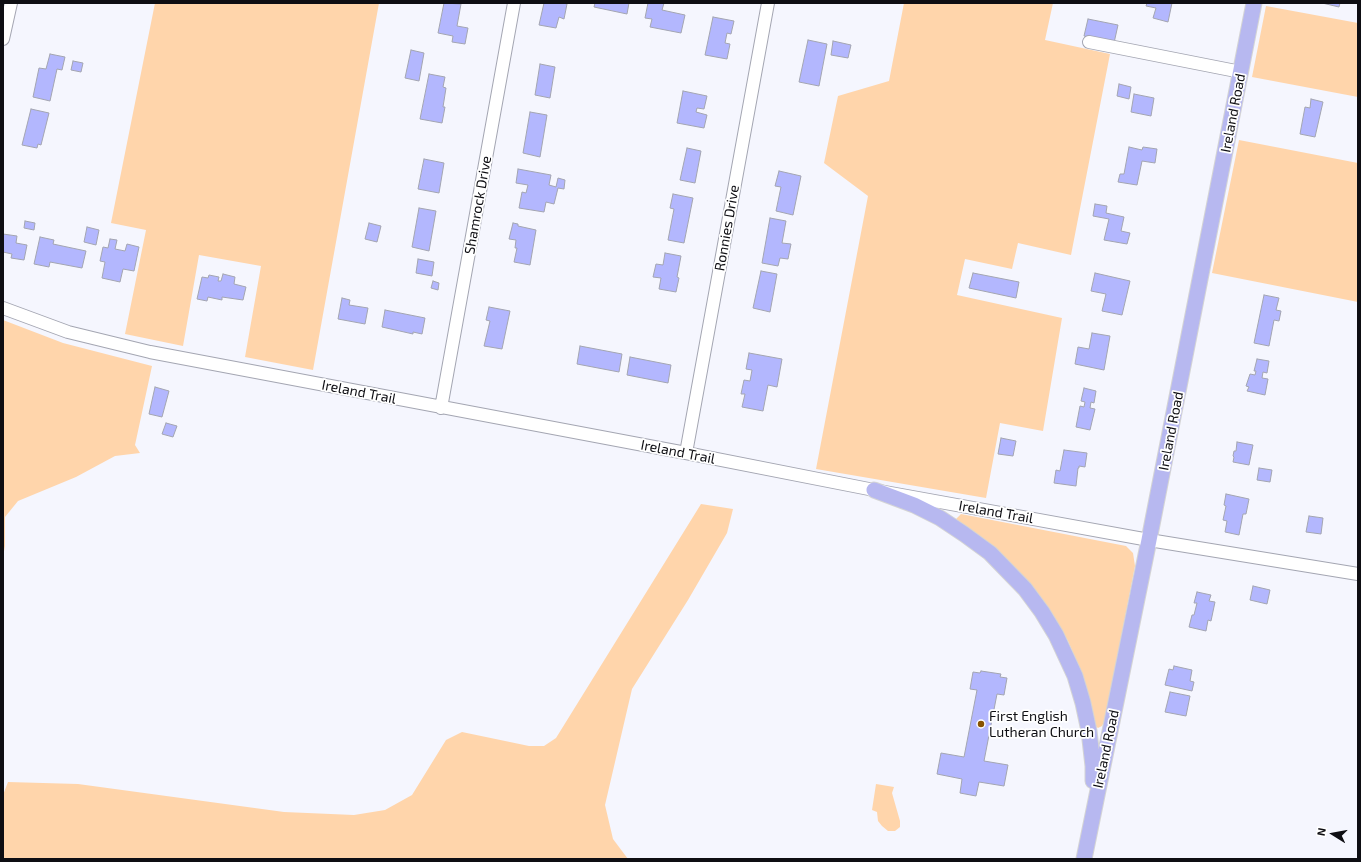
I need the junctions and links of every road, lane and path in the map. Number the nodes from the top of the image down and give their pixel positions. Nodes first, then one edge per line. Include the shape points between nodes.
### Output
1 (11, 3) edge
2 (514, 3) edge
3 (768, 3) edge
4 (1254, 3) edge
5 (3, 39) edge
6 (1089, 42) dead end
7 (1241, 72) junction
8 (3, 308) edge
9 (441, 408) junction
10 (686, 453) junction
11 (874, 490) junction
12 (1149, 540) junction
13 (1358, 574) edge
14 (1092, 820) junction
15 (1084, 859) edge

1 - 5 street
2 - 9 street, Shamrock Drive
3 - 10 street, Ronnies Drive
4 - 7 main road, Ireland Road
6 - 7 street
7 - 12 main road, Ireland Road
8 - 9 street, Ireland Trail via 44,324 109,343
9 - 10 street, Ireland Trail
10 - 11 street, Ireland Trail
11 - 12 street, Ireland Trail
11 - 14 main road via 925,510 964,534 1010,572 1042,612 1066,654 1083,703 1094,766
12 - 13 street, Ireland Trail
12 - 14 main road, Ireland Road
14 - 15 main road, Ireland Road

